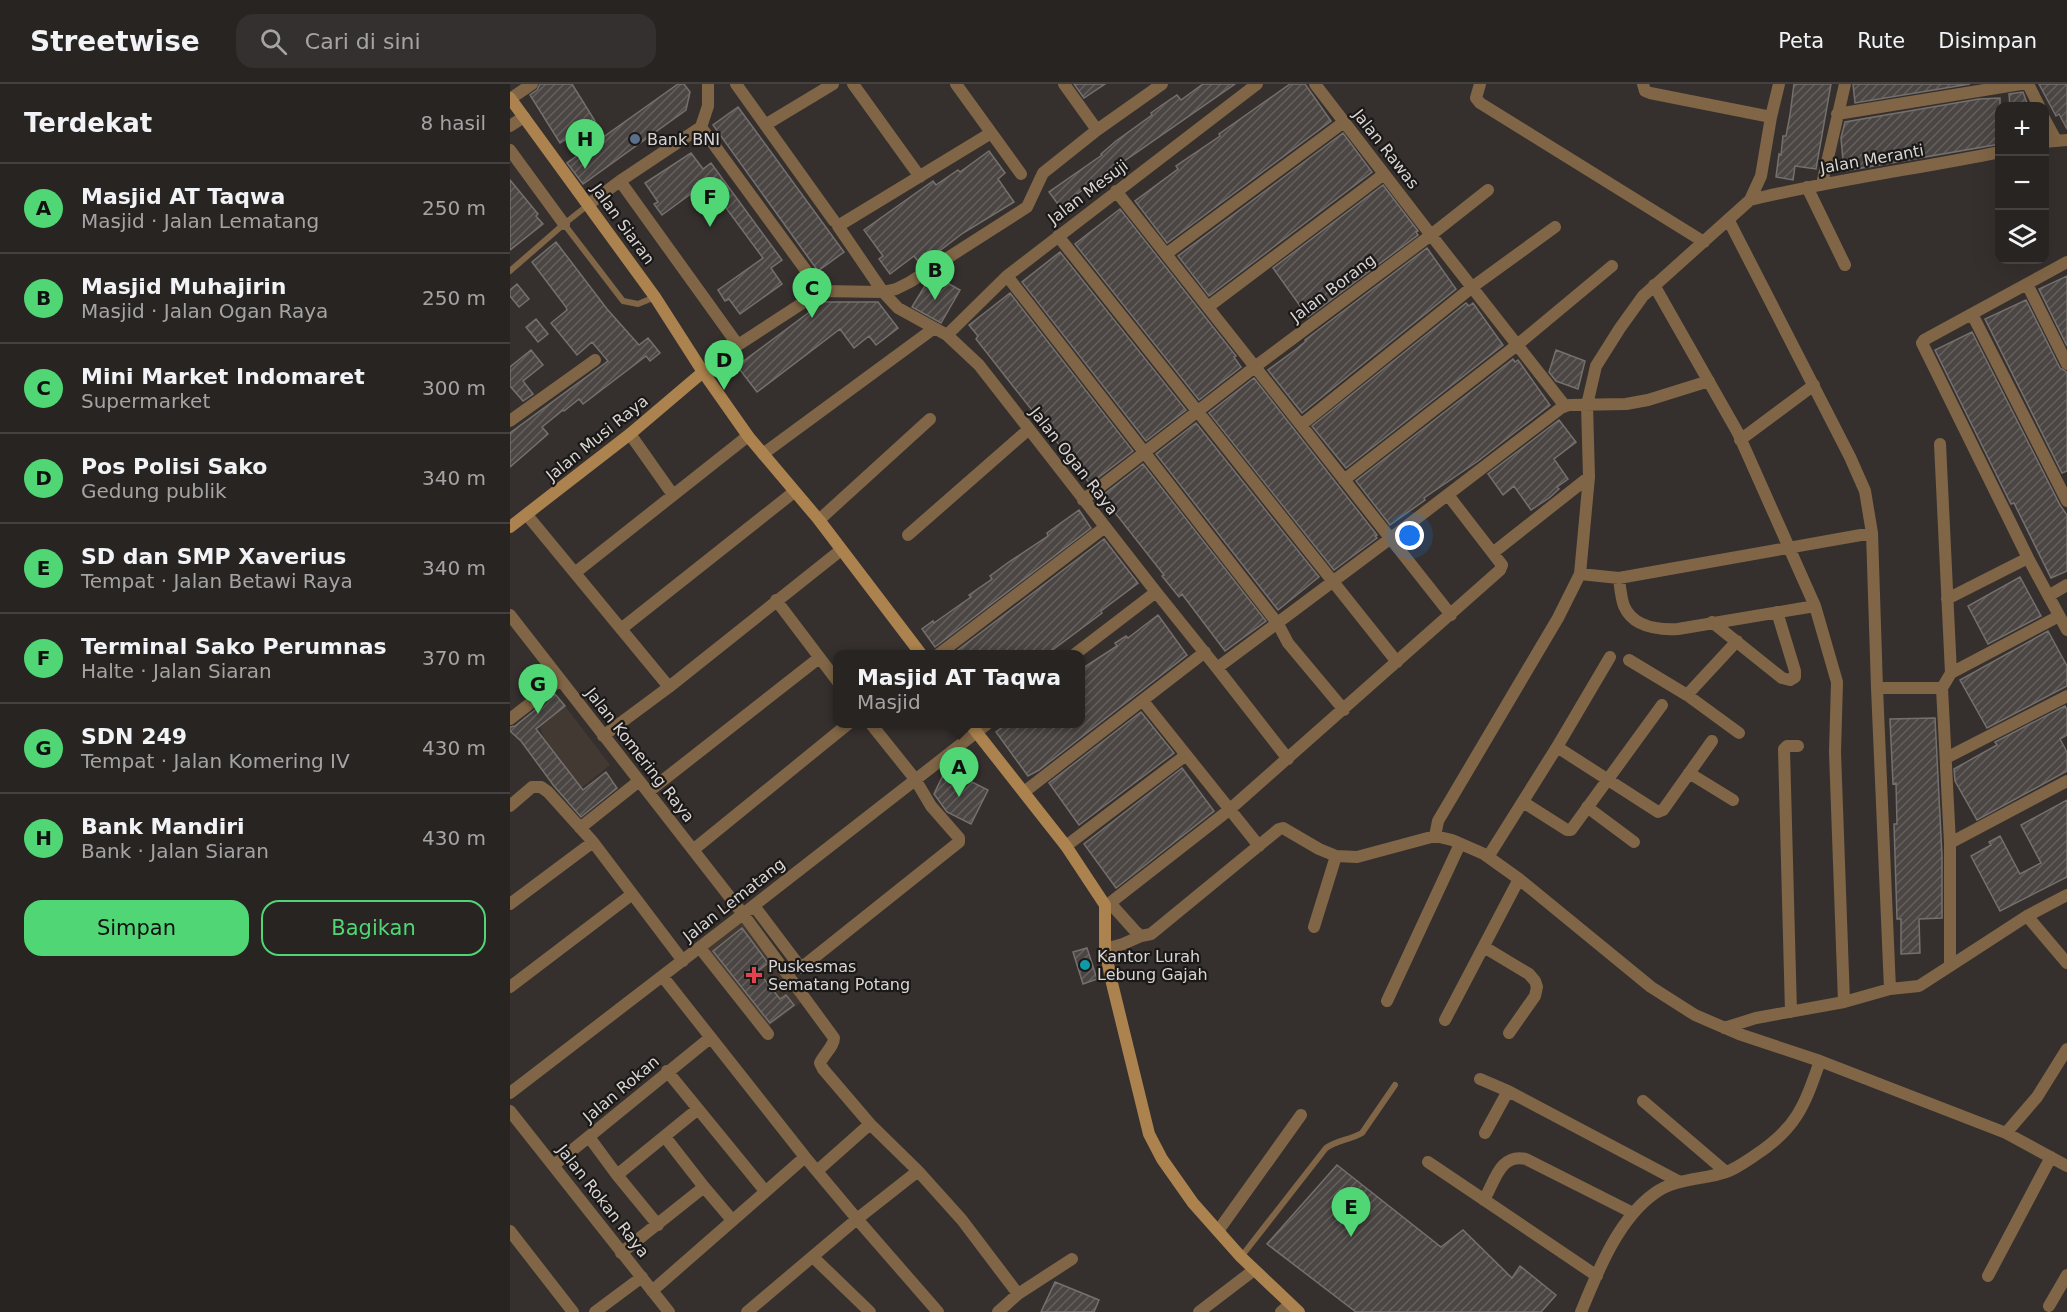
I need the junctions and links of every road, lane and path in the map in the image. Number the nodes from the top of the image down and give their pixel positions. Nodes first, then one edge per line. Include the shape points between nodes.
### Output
1 (532, 84) edge
2 (708, 84) edge
3 (736, 84) edge
4 (833, 84) edge
5 (853, 84) edge
6 (956, 84) edge
7 (1064, 84) edge
8 (1162, 84) edge
9 (1257, 84) edge
10 (1315, 84) edge
11 (1480, 84) edge
12 (1643, 84) edge
13 (1779, 84) edge
14 (1845, 84) edge
15 (2021, 84) edge
16 (2028, 84) edge
17 (510, 99) edge
18 (2037, 102) edge
19 (1837, 114) junction
20 (524, 117) junction
21 (1771, 117) junction
22 (1344, 122) junction
23 (765, 125) junction
24 (510, 126) edge
25 (701, 127) junction
26 (2049, 128) edge
27 (1097, 130) junction
28 (991, 133) junction
29 (2056, 141) edge
30 (510, 150) edge
31 (1995, 153) edge
32 (1021, 174) dead end
33 (1384, 174) junction
34 (920, 177) junction
35 (620, 181) junction
36 (1822, 184) junction
37 (1807, 187) junction
38 (1488, 190) dead end
39 (1116, 191) junction
40 (1750, 200) junction
41 (589, 204) junction
42 (834, 220) dead end
43 (1729, 221) junction
44 (564, 224) junction
45 (1555, 227) dead end
46 (1431, 235) junction
47 (1058, 236) junction
48 (1704, 242) junction
49 (1166, 254) junction
50 (2067, 262) edge
51 (1845, 265) dead end
52 (1612, 267) dead end
53 (510, 271) edge
54 (1007, 276) junction
55 (2027, 284) junction
56 (1654, 285) junction
57 (1472, 288) junction
58 (821, 291) junction
59 (883, 292) junction
60 (656, 297) junction
61 (1208, 307) junction
62 (1972, 314) junction
63 (933, 328) junction
64 (947, 335) junction
65 (738, 345) junction
66 (1517, 345) junction
67 (595, 360) dead end
68 (2067, 364) edge
69 (1256, 366) junction
70 (703, 372) junction
71 (1709, 381) junction
72 (1814, 385) junction
73 (1587, 405) junction
74 (1565, 406) junction
75 (1197, 412) junction
76 (930, 419) dead end
77 (510, 422) edge
78 (1301, 425) junction
79 (1029, 429) junction
80 (630, 434) junction
81 (748, 436) junction
82 (1740, 440) junction
83 (1940, 444) dead end
84 (1143, 453) junction
85 (763, 454) junction
86 (1589, 477) junction
87 (1344, 480) junction
88 (794, 492) junction
89 (673, 495) junction
90 (1448, 495) junction
91 (1083, 500) junction
92 (2067, 501) edge
93 (527, 515) junction
94 (819, 520) junction
95 (510, 527) edge
96 (1105, 527) junction
97 (1872, 533) junction
98 (908, 535) dead end
99 (1391, 538) junction
100 (1788, 549) junction
101 (841, 550) junction
102 (1494, 552) junction
103 (2028, 558) junction
104 (576, 572) junction
105 (1580, 574) junction
106 (1619, 578) junction
107 (1332, 582) junction
108 (2067, 585) edge
109 (1156, 592) junction
110 (2050, 595) junction
111 (1947, 599) junction
112 (776, 600) junction
113 (1815, 606) junction
114 (1777, 612) junction
115 (1451, 615) junction
116 (2059, 616) junction
117 (1712, 622) junction
118 (512, 623) edge
119 (1278, 624) junction
120 (621, 629) junction
121 (2067, 630) edge
122 (1737, 641) junction
123 (915, 650) edge
124 (944, 650) edge
125 (1081, 650) edge
126 (1204, 652) junction
127 (1610, 657) dead end
128 (819, 658) junction
129 (1629, 660) dead end
130 (1397, 662) junction
131 (1217, 668) junction
132 (1951, 672) junction
133 (833, 677) edge
134 (560, 680) junction
135 (669, 687) junction
136 (1877, 687) junction
137 (1942, 688) junction
138 (1687, 695) junction
139 (2067, 696) edge
140 (1143, 701) junction
141 (1662, 705) dead end
142 (1344, 710) junction
143 (510, 719) edge
144 (842, 728) edge
145 (875, 728) edge
146 (973, 728) edge
147 (1738, 733) dead end
148 (603, 736) junction
149 (1712, 741) dead end
150 (1798, 746) dead end
151 (1557, 747) junction
152 (1186, 755) junction
153 (1946, 758) junction
154 (1288, 759) junction
155 (1689, 773) junction
156 (915, 779) junction
157 (1606, 779) junction
158 (639, 781) junction
159 (2067, 781) edge
160 (648, 792) junction
161 (1024, 792) junction
162 (1733, 800) dead end
163 (1523, 802) junction
164 (510, 806) edge
165 (1587, 807) junction
166 (1229, 810) junction
167 (580, 828) junction
168 (1436, 836) junction
169 (593, 842) junction
170 (1634, 842) dead end
171 (1950, 843) junction
172 (1460, 844) junction
173 (1066, 846) junction
174 (1259, 846) junction
175 (693, 850) junction
176 (1336, 856) junction
177 (1488, 857) junction
178 (1519, 879) junction
179 (631, 895) junction
180 (2067, 895) edge
181 (510, 904) edge
182 (1107, 904) junction
183 (748, 910) junction
184 (2028, 916) junction
185 (1314, 927) dead end
186 (1140, 936) junction
187 (1484, 946) junction
188 (700, 948) junction
189 (1105, 949) junction
190 (787, 951) junction
191 (776, 959) junction
192 (683, 961) junction
193 (2067, 963) edge
194 (1950, 966) junction
195 (663, 976) junction
196 (510, 987) edge
197 (1890, 988) junction
198 (1386, 1001) dead end
199 (1844, 1002) junction
200 (1791, 1012) junction
201 (1445, 1020) dead end
202 (1724, 1028) junction
203 (1509, 1033) dead end
204 (768, 1034) dead end
205 (710, 1038) junction
206 (2067, 1049) edge
207 (1820, 1061) junction
208 (667, 1071) junction
209 (1480, 1078) dead end
210 (1395, 1085) dead end
211 (1508, 1091) junction
212 (510, 1093) edge
213 (1643, 1101) dead end
214 (698, 1109) junction
215 (510, 1111) edge
216 (1301, 1115) dead end
217 (870, 1124) junction
218 (1485, 1133) dead end
219 (2006, 1133) junction
220 (589, 1137) junction
221 (665, 1137) junction
222 (805, 1157) junction
223 (2051, 1157) junction
224 (1428, 1162) dead end
225 (554, 1165) junction
226 (2067, 1166) edge
227 (817, 1171) junction
228 (918, 1171) junction
229 (1726, 1172) junction
230 (617, 1174) junction
231 (1680, 1182) junction
232 (704, 1188) junction
233 (765, 1191) junction
234 (1484, 1200) junction
235 (1633, 1213) junction
236 (857, 1219) junction
237 (732, 1220) junction
238 (658, 1225) junction
239 (510, 1231) edge
240 (1218, 1231) junction
241 (621, 1253) junction
242 (813, 1257) junction
243 (1241, 1257) junction
244 (1072, 1259) dead end
245 (1254, 1270) junction
246 (2067, 1275) edge
247 (1597, 1276) junction
248 (1988, 1276) dead end
249 (642, 1277) junction
250 (652, 1291) junction
251 (1017, 1294) junction
252 (2049, 1306) dead end
253 (1290, 1309) edge
254 (1006, 1310) edge
255 (573, 1312) edge
256 (595, 1312) edge
257 (669, 1312) edge
258 (747, 1312) edge
259 (870, 1312) edge
260 (938, 1312) edge
261 (1199, 1312) edge
262 (1581, 1312) edge

1 - 17 street
2 - 25 street via 708,106
3 - 23 street
4 - 23 street
5 - 34 street
6 - 28 street
7 - 27 street
8 - 27 street
9 - 39 street, Jalan Mesuji
10 - 22 street, Jalan Rawas
11 - 48 street via 1476,98 1480,103
12 - 21 street via 1645,91 1655,94
13 - 21 street
14 - 19 street
15 - 19 street
16 - 18 street
17 - 20 street, Jalan Siaran
19 - 36 street
20 - 24 street
20 - 41 street, Jalan Siaran
21 - 40 street via 1761,176
22 - 33 street, Jalan Rawas
22 - 49 street
23 - 42 street
25 - 35 street
25 - 58 street
26 - 29 street
27 - 59 street via 1043,173 1028,207 910,282
28 - 32 street
28 - 34 street
30 - 44 street
31 - 36 street, Jalan Meranti
33 - 46 street, Jalan Rawas
33 - 61 street
34 - 59 street, Jalan Ogan Raya via 838,226
35 - 41 street
35 - 65 street
36 - 37 street, Jalan Meranti
37 - 40 street, Jalan Meranti
37 - 51 street
38 - 46 street, Jalan Borang
39 - 47 street, Jalan Mesuji
39 - 49 street
40 - 43 street
41 - 44 lane
41 - 60 street, Jalan Siaran
43 - 48 street
43 - 72 street
44 - 53 lane
44 - 60 lane via 623,301 638,304
45 - 57 street
46 - 57 street
46 - 69 street, Jalan Borang
47 - 54 street, Jalan Mesuji
47 - 75 street
48 - 56 street
49 - 61 street
50 - 55 street
52 - 66 street
54 - 64 street, Jalan Mesuji
54 - 84 street
55 - 62 street
55 - 68 street
56 - 71 street
56 - 73 street via 1602,356
57 - 66 street
57 - 78 street
58 - 59 street
58 - 65 street
59 - 63 street, Jalan Ogan Raya via 898,308
60 - 70 street, Jalan Siaran
61 - 69 street
62 - 92 street
62 - 103 street via 1924,340 1922,345
63 - 64 street, Jalan Ogan Raya
63 - 85 street
64 - 79 street, Jalan Ogan Raya via 980,365
65 - 70 street
66 - 74 street
66 - 87 street
67 - 77 street
69 - 75 street, Jalan Borang
69 - 78 street
70 - 80 street, Jalan Musi Raya
70 - 81 street, Jalan Siaran
71 - 73 street via 1626,404
71 - 82 street
72 - 82 street
72 - 97 street via 1865,491
73 - 74 street
73 - 86 street
74 - 90 street
75 - 84 street, Jalan Borang
75 - 107 street
76 - 94 street
78 - 87 street
79 - 91 street, Jalan Ogan Raya
79 - 98 street
80 - 89 street
80 - 93 street, Jalan Musi Raya
81 - 85 street, Jalan Siaran
81 - 89 street
82 - 100 street
83 - 111 street
84 - 91 street, Jalan Borang
84 - 119 street
85 - 88 street, Jalan Siaran
86 - 102 street
86 - 105 street
87 - 99 street
88 - 94 street, Jalan Siaran
88 - 120 street
89 - 104 street
90 - 99 street
90 - 102 street
91 - 96 street, Jalan Ogan Raya
93 - 95 street, Jalan Musi Raya
93 - 104 street
94 - 101 street, Jalan Siaran
96 - 109 street, Jalan Ogan Raya
96 - 124 street
97 - 100 street
97 - 136 street
99 - 107 street
99 - 115 street
100 - 106 street
100 - 113 street
101 - 112 street
101 - 123 street, Jalan Siaran
102 - 115 street via 1502,568
103 - 110 street
103 - 111 street
104 - 120 street
105 - 106 street
105 - 168 street via 1438,821
106 - 117 street via 1626,609 1642,624 1665,630
107 - 119 street
107 - 130 street
108 - 110 street
109 - 125 street
109 - 126 street, Jalan Ogan Raya
110 - 116 street
111 - 132 street
112 - 128 street
112 - 135 street
113 - 114 street
113 - 199 street via 1837,682 1835,752
114 - 117 street
114 - 122 street via 1795,671 1793,679 1782,678
115 - 130 street
116 - 121 street
116 - 132 street
117 - 122 street
118 - 134 street, Jalan Komering Raya
119 - 131 street
119 - 142 street via 1288,643
120 - 135 street
122 - 138 street
126 - 131 street, Jalan Ogan Raya
126 - 140 street
127 - 151 street
128 - 133 street
128 - 160 street
129 - 138 street
130 - 142 street
131 - 154 street, Jalan Ogan Raya
132 - 137 street
134 - 143 street
134 - 148 street, Jalan Komering Raya
135 - 148 street
136 - 137 street
136 - 197 street
137 - 153 street
138 - 147 street
139 - 153 street
140 - 152 street
140 - 161 street
141 - 157 street
142 - 154 street
144 - 175 street
145 - 156 street
146 - 156 street, Jalan Lematang
146 - 161 street
148 - 158 street, Jalan Komering Raya
149 - 155 street
150 - 200 street via 1784,749
151 - 157 street
151 - 163 street
152 - 166 street
152 - 173 street
153 - 171 street
154 - 166 street
155 - 157 street via 1658,812
155 - 162 street
156 - 183 street, Jalan Lematang
156 - 190 street via 960,842 801,968
157 - 165 street
158 - 160 street, Jalan Komering Raya
158 - 167 street
159 - 171 street
160 - 175 street, Jalan Komering Raya
161 - 173 street
163 - 165 street via 1567,830
163 - 177 street
164 - 167 street via 532,788 541,787
165 - 170 street
166 - 174 street
166 - 182 street
167 - 169 street
168 - 172 street
168 - 176 street via 1357,857
169 - 179 street
169 - 181 street
171 - 194 street
172 - 177 street
172 - 198 street
173 - 182 street
174 - 176 street via 1283,828
174 - 186 street via 1158,929
175 - 183 street, Jalan Komering Raya
176 - 185 street
177 - 178 street
178 - 187 street
178 - 202 street via 1662,995
179 - 192 street
179 - 196 street
180 - 184 street
182 - 186 street
182 - 189 street
183 - 188 street, Jalan Lematang
183 - 190 street
183 - 191 street
184 - 193 street
184 - 194 street
186 - 189 street
187 - 201 street
187 - 203 street via 1528,974 1537,987
188 - 192 street, Jalan Lematang
188 - 204 street
189 - 240 street via 1149,1134 1183,1189
190 - 191 street
191 - 217 street via 834,1038 820,1063 823,1069
192 - 195 street, Jalan Lematang
194 - 197 street via 1922,985
195 - 205 street
195 - 212 street, Jalan Lematang
197 - 199 street
199 - 200 street
200 - 202 street
202 - 207 street
205 - 208 street, Jalan Rokan
205 - 222 street
206 - 219 street via 2037,1097
207 - 219 street
207 - 229 street via 1806,1102 1794,1122 1760,1152
208 - 214 street
208 - 220 street, Jalan Rokan
209 - 211 street
210 - 243 lane via 1362,1133 1326,1148
211 - 218 street
211 - 231 street
213 - 229 street
214 - 221 street
214 - 233 street
215 - 225 street, Jalan Rokan Raya
216 - 240 street
217 - 227 street
217 - 228 street
219 - 223 street
220 - 225 street, Jalan Rokan
220 - 230 street
221 - 230 street
221 - 232 street
222 - 227 street
222 - 233 street
223 - 226 street
223 - 248 street
224 - 234 street
225 - 241 street, Jalan Rokan Raya
227 - 236 street
228 - 236 street
228 - 251 street via 962,1220
229 - 231 street
230 - 238 street
231 - 235 street via 1654,1193
232 - 237 street
232 - 238 street
233 - 237 street
234 - 235 street via 1503,1164 1517,1157
234 - 247 street
235 - 247 street
236 - 242 street
236 - 260 street
237 - 250 street
238 - 241 street
239 - 255 street
240 - 243 street
241 - 249 street, Jalan Rokan Raya
242 - 258 street
242 - 259 street
243 - 245 street
244 - 251 street
245 - 253 street
245 - 261 street
246 - 252 street
247 - 262 street
249 - 250 street, Jalan Rokan Raya
249 - 256 street
250 - 257 street, Jalan Rokan Raya
251 - 254 street

